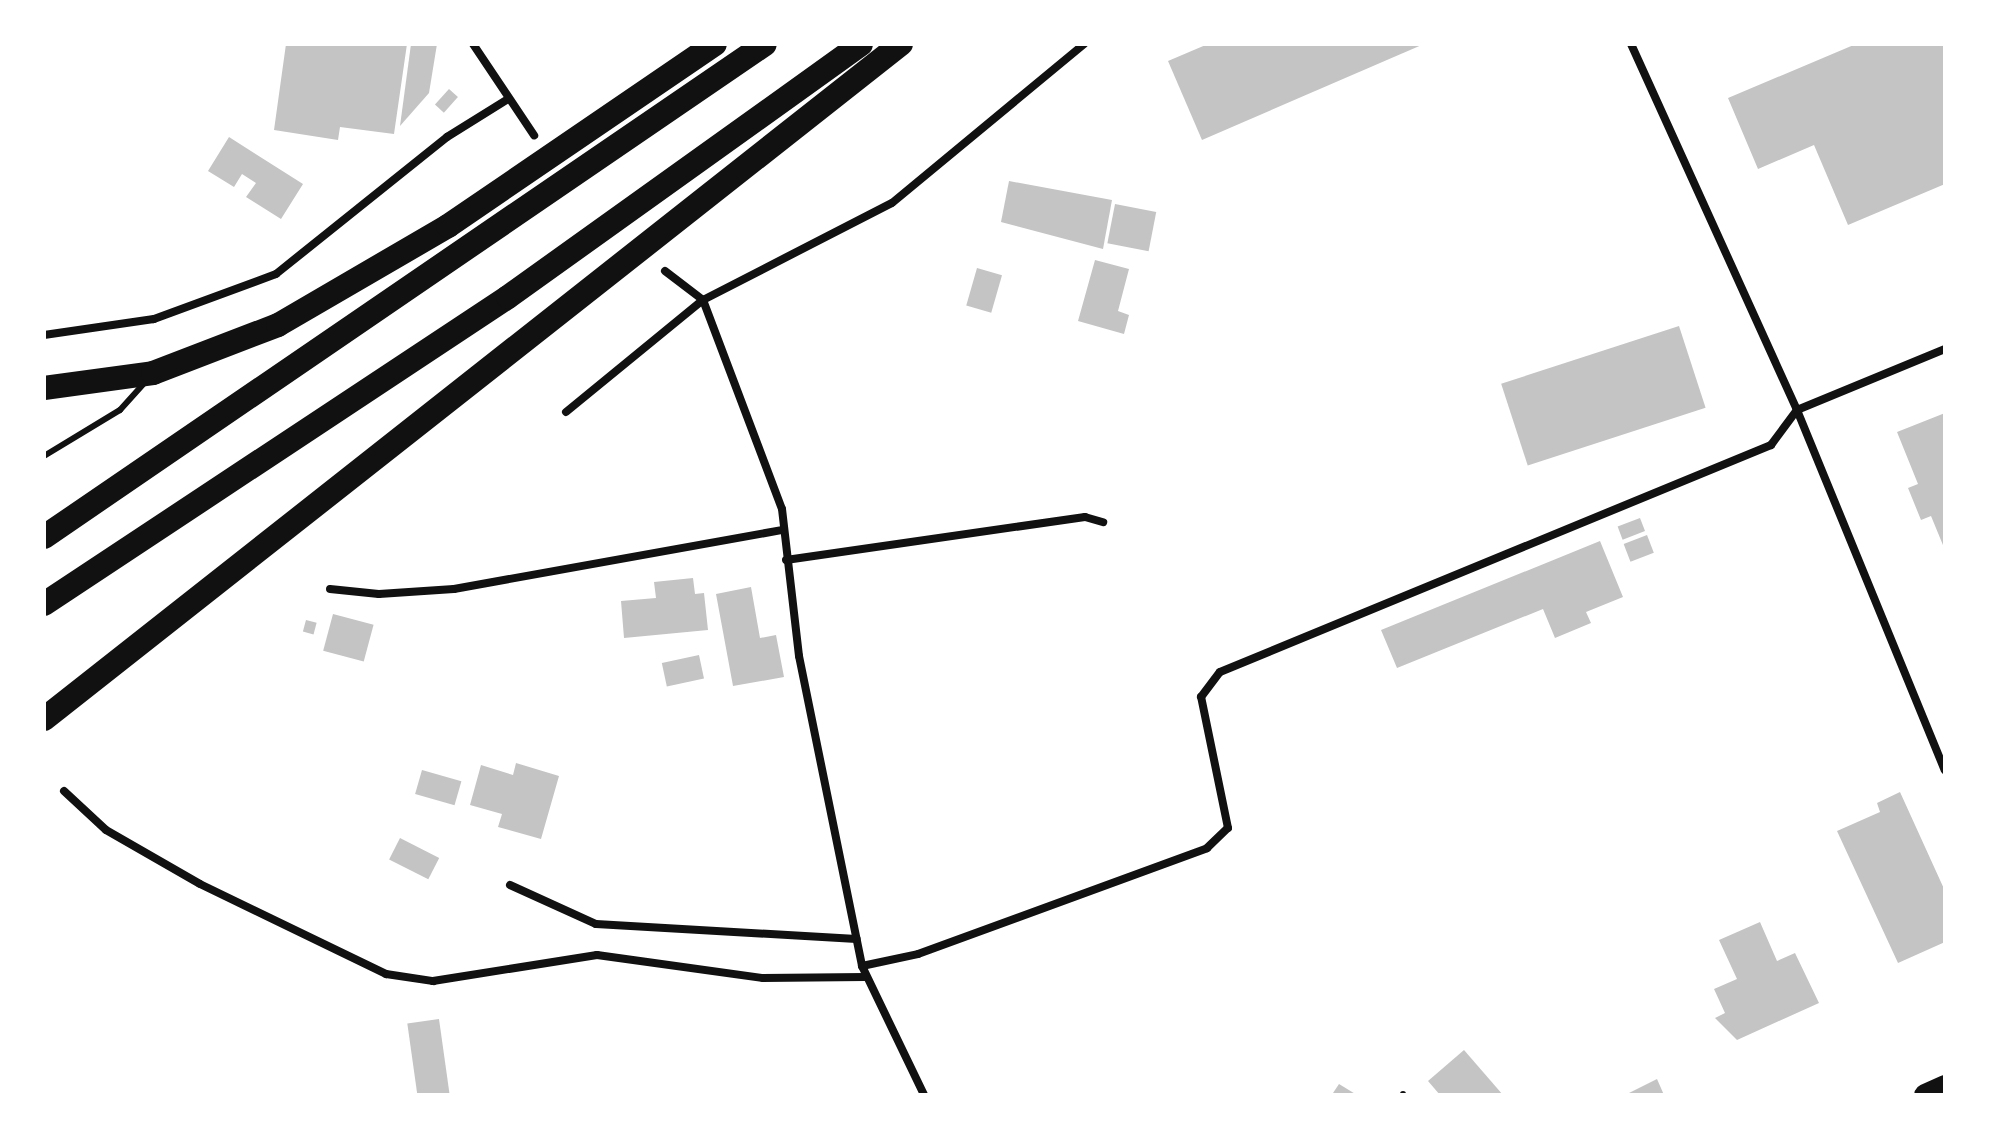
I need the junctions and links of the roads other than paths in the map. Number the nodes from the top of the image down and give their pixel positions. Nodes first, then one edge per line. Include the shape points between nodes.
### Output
1 (473, 44) edge
2 (715, 44) edge
3 (765, 44) edge
4 (861, 44) edge
5 (901, 44) edge
6 (1084, 44) edge
7 (1631, 44) edge
8 (508, 99) junction
9 (534, 135) dead end
10 (665, 271) dead end
11 (703, 300) junction
12 (44, 335) edge
13 (1945, 349) edge
14 (153, 373) junction
15 (44, 388) edge
16 (1797, 410) junction
17 (566, 412) dead end
18 (44, 456) edge
19 (1103, 522) dead end
20 (783, 530) junction
21 (44, 537) edge
22 (786, 560) junction
23 (330, 589) dead end
24 (44, 604) edge
25 (44, 719) edge
26 (1945, 770) edge
27 (64, 791) dead end
28 (510, 885) dead end
29 (857, 939) junction
30 (862, 966) junction
31 (865, 977) junction
32 (1945, 1086) edge
33 (924, 1095) edge
34 (1925, 1095) edge

1 - 8 street
2 - 14 highway via 350,286 212,355
3 - 21 highway
4 - 24 highway via 508,297
5 - 25 highway
6 - 11 street via 892,203
7 - 16 street
8 - 9 street
8 - 12 street via 447,137 276,274 154,319
10 - 11 street
11 - 17 street
11 - 20 street
13 - 16 street
14 - 15 highway
14 - 18 lane via 120,410
16 - 26 street
16 - 30 street via 1771,445 1220,672 1201,697 1228,828 1207,848 918,954
19 - 22 street via 1085,517
20 - 22 street
20 - 23 street via 454,589
22 - 29 street
27 - 31 street via 106,830 200,884 386,974 433,981 597,955 763,978
28 - 29 street via 596,924
29 - 30 street
30 - 31 street
31 - 33 street
32 - 34 highway

